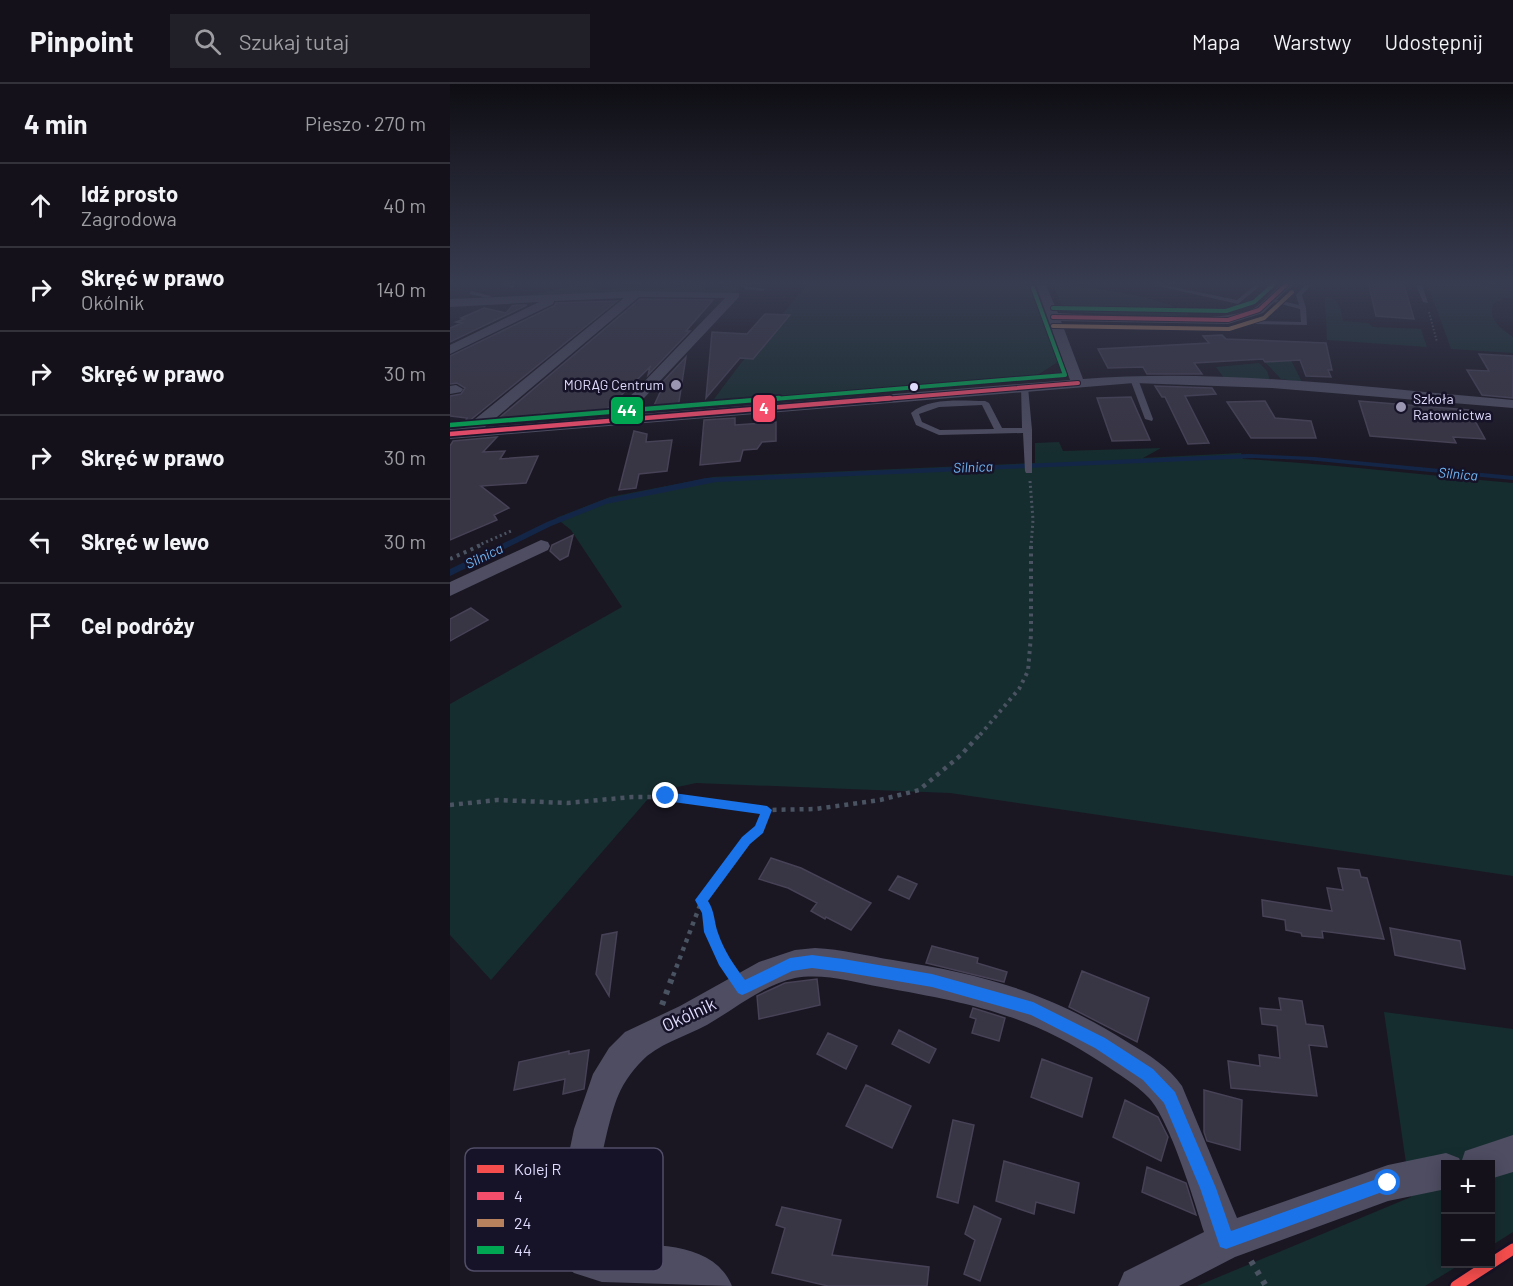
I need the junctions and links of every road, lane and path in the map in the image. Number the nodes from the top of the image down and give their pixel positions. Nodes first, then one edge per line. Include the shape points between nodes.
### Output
1 (468, 341) edge
2 (577, 341) edge
3 (691, 341) edge
4 (1062, 341) edge
5 (450, 350) edge
6 (1134, 379) junction
7 (1078, 383) junction
8 (1024, 387) junction
9 (1513, 404) edge
10 (1149, 419) dead end
11 (614, 421) junction
12 (999, 430) junction
13 (1028, 430) junction
14 (469, 432) junction
15 (450, 434) edge
16 (1029, 471) joint
17 (511, 531) dead end
18 (541, 546) dead end
19 (450, 559) edge
20 (450, 590) edge
21 (450, 805) edge
22 (767, 810) junction
23 (702, 900) junction
24 (742, 988) junction
25 (652, 1032) junction
26 (588, 1148) edge
27 (1513, 1153) edge
28 (1495, 1161) edge
29 (1441, 1172) edge
30 (1226, 1241) junction
31 (663, 1265) edge
32 (712, 1286) edge
33 (1138, 1286) edge

1 - 5 street
2 - 14 street
3 - 11 street
4 - 7 street
6 - 7 street
6 - 9 street via 1250,383
6 - 10 lane
7 - 8 street
8 - 11 street
8 - 13 lane
11 - 14 street
12 - 12 lane via 939,433 919,423 915,413 940,405 985,403
12 - 13 lane
13 - 16 lane
14 - 15 street
16 - 22 path via 1033,520 1031,635 1029,668 1019,689 961,755 919,790 880,801
17 - 19 path
18 - 20 street
21 - 22 path via 497,800 567,803 666,796
22 - 23 path via 759,830 746,840
23 - 24 path via 710,932
23 - 25 path
24 - 25 street, Okólnik via 683,1021
24 - 30 street, Okólnik via 790,964 812,962 932,981 1033,1008 1148,1074 1170,1097
25 - 26 street, Okólnik via 622,1058 603,1087
27 - 28 street
29 - 30 street via 1388,1183
30 - 33 street
31 - 32 street, Okólnik via 696,1272

